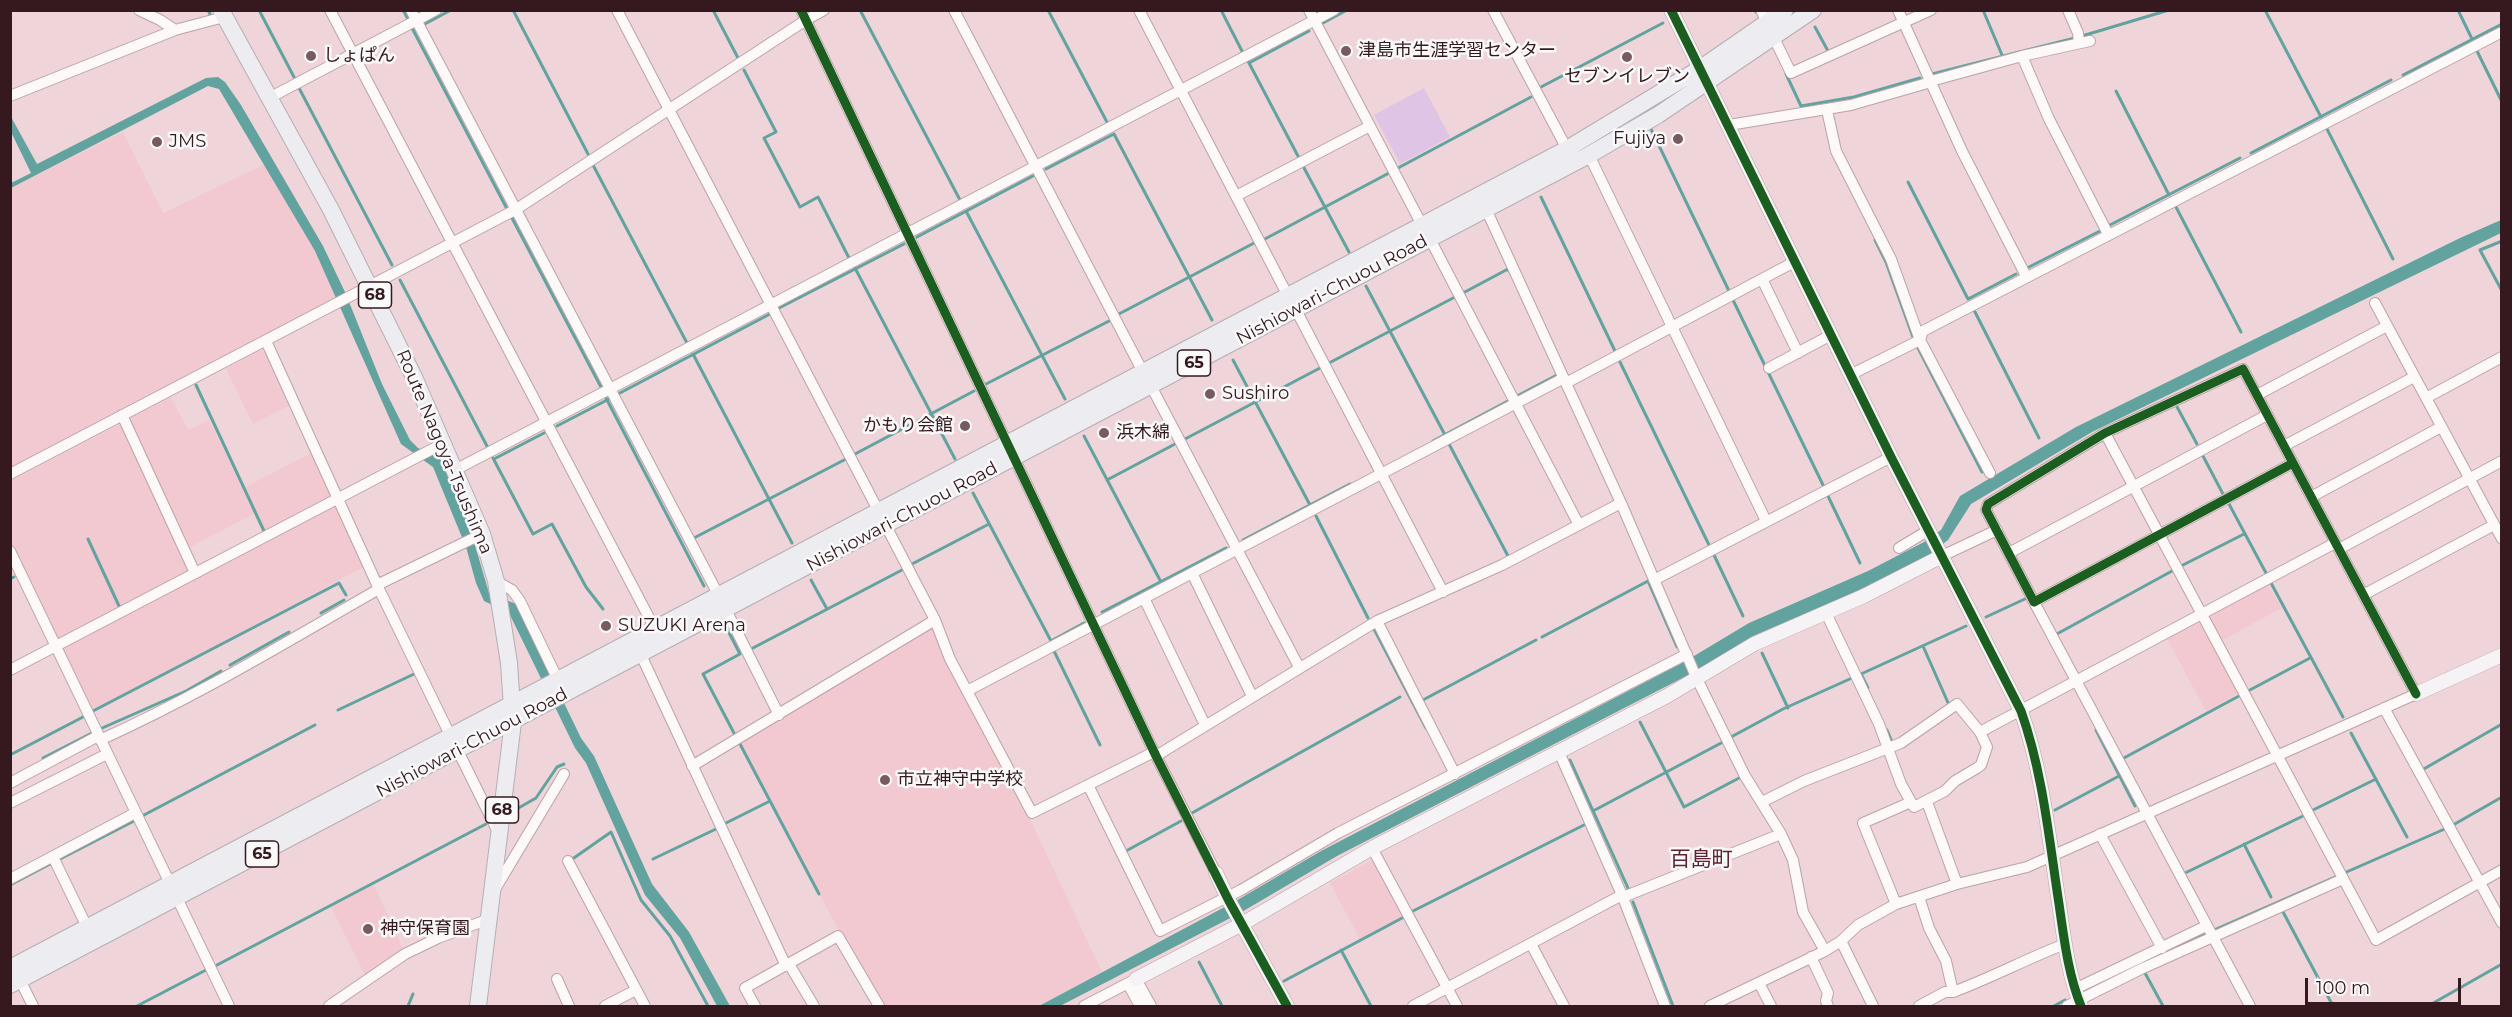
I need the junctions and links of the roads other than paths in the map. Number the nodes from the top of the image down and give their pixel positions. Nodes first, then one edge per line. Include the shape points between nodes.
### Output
1 (139, 10) edge
2 (330, 10) edge
3 (411, 10) edge
4 (436, 10) edge
5 (617, 10) edge
6 (824, 10) edge
7 (954, 10) edge
8 (1139, 10) edge
9 (1334, 10) edge
10 (1493, 10) edge
11 (1671, 10) edge
12 (1785, 10) edge
13 (1814, 10) edge
14 (1899, 10) edge
15 (1931, 10) edge
16 (2068, 10) edge
17 (223, 14) edge
18 (803, 15) edge
19 (1312, 16) edge
20 (416, 21) junction
21 (1904, 23) junction
22 (1767, 24) edge
23 (175, 30) junction
24 (2502, 32) edge
25 (353, 54) junction
26 (2022, 56) junction
27 (1705, 75) junction
28 (1931, 82) junction
29 (1181, 91) junction
30 (10, 96) edge
31 (269, 98) junction
32 (668, 110) junction
33 (1827, 110) junction
34 (1729, 125) junction
35 (1370, 126) junction
36 (1567, 149) junction
37 (1589, 155) junction
38 (1036, 167) junction
39 (1236, 196) junction
40 (1486, 209) junction
41 (515, 210) junction
42 (1426, 232) junction
43 (908, 234) junction
44 (2108, 234) junction
45 (453, 243) junction
46 (1796, 261) junction
47 (2026, 276) junction
48 (1762, 279) junction
49 (371, 287) junction
50 (1292, 303) junction
51 (2375, 303) dead end
52 (771, 305) junction
53 (2387, 326) junction
54 (1672, 327) junction
55 (1832, 335) junction
56 (1920, 340) junction
57 (266, 341) junction
58 (1798, 353) junction
59 (2502, 357) edge
60 (1769, 368) dead end
61 (1850, 375) junction
62 (2414, 377) junction
63 (1147, 379) junction
64 (1565, 381) junction
65 (611, 390) junction
66 (2257, 395) junction
67 (2426, 398) junction
68 (1516, 403) junction
69 (2267, 415) junction
70 (122, 416) junction
71 (547, 424) junction
72 (2441, 427) junction
73 (2105, 433) junction
74 (444, 443) junction
75 (2284, 446) junction
76 (1010, 451) junction
77 (1891, 457) junction
78 (2502, 462) edge
79 (2293, 463) junction
80 (455, 470) junction
81 (1990, 473) dead end
82 (10, 474) edge
83 (1382, 474) junction
84 (2469, 479) junction
85 (2133, 486) junction
86 (2311, 497) junction
87 (339, 498) junction
88 (1621, 503) junction
89 (882, 518) junction
90 (1766, 521) junction
91 (1579, 525) junction
92 (2494, 525) junction
93 (1929, 530) junction
94 (1997, 530) junction
95 (2159, 535) junction
96 (473, 539) junction
97 (2502, 539) edge
98 (2337, 546) junction
99 (1899, 548) dead end
100 (1237, 550) junction
101 (10, 551) edge
102 (1940, 553) junction
103 (2009, 553) junction
104 (195, 573) junction
105 (1192, 573) junction
106 (1654, 580) junction
107 (378, 587) junction
108 (497, 587) junction
109 (1443, 592) junction
110 (2363, 595) junction
111 (1144, 598) junction
112 (2034, 602) junction
113 (722, 603) junction
114 (1826, 613) junction
115 (2201, 614) junction
116 (935, 620) junction
117 (1377, 621) junction
118 (1093, 625) junction
119 (655, 629) junction
120 (55, 647) junction
121 (641, 655) junction
122 (1687, 655) junction
123 (2502, 656) edge
124 (1299, 667) junction
125 (10, 670) edge
126 (1696, 676) junction
127 (2076, 681) junction
128 (554, 690) junction
129 (967, 691) junction
130 (2416, 694) junction
131 (1252, 696) junction
132 (512, 705) junction
133 (2384, 708) junction
134 (2021, 711) junction
135 (779, 715) junction
136 (513, 722) junction
137 (1205, 725) junction
138 (1980, 732) junction
139 (99, 738) junction
140 (455, 744) junction
141 (1888, 748) junction
142 (1559, 752) junction
143 (107, 754) junction
144 (1155, 754) junction
145 (2276, 755) junction
146 (692, 766) junction
147 (564, 774) dead end
148 (1455, 774) junction
149 (10, 783) edge
150 (1088, 785) junction
151 (1762, 802) junction
152 (1911, 802) junction
153 (1927, 802) junction
154 (10, 803) edge
155 (135, 813) junction
156 (2146, 813) junction
157 (1781, 834) junction
158 (2100, 834) junction
159 (499, 835) junction
160 (1372, 848) junction
161 (53, 856) junction
162 (2052, 856) junction
163 (568, 861) dead end
164 (2502, 870) edge
165 (1216, 873) joint
166 (2341, 876) junction
167 (10, 879) edge
168 (2479, 883) junction
169 (1957, 884) junction
170 (173, 892) junction
171 (492, 894) junction
172 (1623, 896) junction
173 (1919, 897) junction
174 (1229, 898) junction
175 (1896, 904) junction
176 (489, 920) junction
177 (1240, 921) junction
178 (2502, 923) edge
179 (87, 927) junction
180 (2209, 932) junction
181 (1840, 941) junction
182 (1531, 944) junction
183 (2065, 944) junction
184 (2162, 948) junction
185 (1825, 951) junction
186 (1811, 957) junction
187 (788, 965) junction
188 (13, 972) edge
189 (557, 979) dead end
190 (1132, 982) junction
191 (1759, 983) junction
192 (1448, 988) junction
193 (636, 990) junction
194 (1953, 992) junction
195 (2075, 1000) edge
196 (33, 1006) edge
197 (229, 1006) edge
198 (329, 1006) edge
199 (478, 1006) edge
200 (569, 1006) edge
201 (605, 1006) edge
202 (645, 1006) edge
203 (755, 1006) edge
204 (814, 1006) edge
205 (879, 1006) edge
206 (1084, 1006) edge
207 (1140, 1006) edge
208 (1151, 1006) edge
209 (1287, 1006) edge
210 (1413, 1006) edge
211 (1457, 1006) edge
212 (1564, 1006) edge
213 (1665, 1006) edge
214 (1710, 1006) edge
215 (1770, 1006) edge
216 (1828, 1006) edge
217 (1873, 1006) edge
218 (1919, 1006) edge
219 (2250, 1006) edge

1 - 23 street
2 - 25 street
3 - 20 street
4 - 20 street
5 - 32 street
6 - 18 street
7 - 38 street
8 - 29 street
9 - 19 street
10 - 36 street
11 - 27 street
12 - 22 main road, Nishiowari-Chuou Road / 65
13 - 22 main road, Nishiowari-Chuou Road / 65
14 - 21 street
15 - 21 street
16 - 26 street via 2082,40
17 - 23 street
17 - 31 main road, Route Nagoya-Tsushima / 68
18 - 32 street
18 - 43 street
19 - 29 street
19 - 35 street
20 - 25 street
20 - 41 street
21 - 22 street via 1791,73
21 - 28 street
22 - 27 main road, Nishiowari-Chuou Road / 65
23 - 30 street
24 - 44 street
25 - 31 street
25 - 45 street
26 - 28 street
26 - 44 street via 2049,119
27 - 34 street
27 - 36 main road, Nishiowari-Chuou Road / 65
27 - 37 main road, Nishiowari-Chuou Road / 65 via 1658,115
28 - 33 street
28 - 47 street
29 - 38 street
29 - 39 street
31 - 49 main road, Route Nagoya-Tsushima / 68
32 - 41 street
32 - 52 street
33 - 34 street
33 - 56 street via 1836,151 1891,259
34 - 46 street
35 - 39 street
35 - 42 street
36 - 42 main road, Nishiowari-Chuou Road / 65
37 - 40 main road, Nishiowari-Chuou Road / 65
37 - 54 street
38 - 43 street
38 - 63 street
39 - 50 street
40 - 42 main road, Nishiowari-Chuou Road / 65
40 - 64 street
41 - 45 street
41 - 65 street
42 - 50 main road, Nishiowari-Chuou Road / 65
42 - 68 street
43 - 52 street
43 - 76 street
44 - 47 street
45 - 49 street
45 - 71 street
46 - 48 street
46 - 55 street
47 - 56 street via 1923,331
48 - 54 street
48 - 58 street
49 - 57 street
49 - 74 main road, Route Nagoya-Tsushima / 68
50 - 63 main road, Nishiowari-Chuou Road / 65
50 - 83 street
51 - 53 street
52 - 65 street
52 - 89 street
53 - 62 street
53 - 66 street
54 - 64 street
54 - 90 street
55 - 58 street
55 - 61 street
56 - 61 street
56 - 81 street
57 - 70 street
57 - 87 street
58 - 60 street
59 - 67 street
61 - 77 street
62 - 67 street
62 - 75 street
63 - 76 main road, Nishiowari-Chuou Road / 65
63 - 100 street
64 - 68 street
64 - 88 street
65 - 71 street
65 - 113 street
66 - 69 street
66 - 73 street via 2242,369
67 - 72 street
68 - 83 street
68 - 91 street
69 - 75 street
69 - 85 street
70 - 82 street
70 - 104 street
71 - 80 street
71 - 119 street
72 - 84 street
72 - 86 street
73 - 85 street
73 - 94 street via 1988,504 1986,510
74 - 80 main road, Route Nagoya-Tsushima / 68
74 - 87 street
75 - 79 street
76 - 89 main road, Nishiowari-Chuou Road / 65
76 - 118 street
77 - 90 street
77 - 93 street
78 - 84 street
79 - 86 street
79 - 95 street
80 - 96 main road, Route Nagoya-Tsushima / 68
83 - 100 street
83 - 109 street
84 - 92 street
84 - 98 street
85 - 95 street
85 - 103 street
86 - 98 street
87 - 104 street
87 - 107 street
88 - 91 street
88 - 106 street
89 - 113 main road, Nishiowari-Chuou Road / 65
89 - 116 street
90 - 106 street
91 - 109 street
92 - 97 street
92 - 110 street
93 - 99 street
93 - 102 street
94 - 102 street
94 - 103 street
95 - 112 street
95 - 115 street
96 - 107 street
96 - 108 main road, Route Nagoya-Tsushima / 68
98 - 110 street
98 - 115 street
100 - 105 street
100 - 124 street
101 - 120 street
102 - 114 street
102 - 134 street
103 - 112 street
104 - 120 street
105 - 111 street
105 - 131 street
106 - 122 street
107 - 139 street via 189,698
107 - 140 street
108 - 128 street via 512,590 520,601
108 - 132 main road, Route Nagoya-Tsushima / 68
109 - 117 street
110 - 130 street
111 - 118 street
111 - 137 street
112 - 127 street
113 - 119 main road, Nishiowari-Chuou Road / 65
113 - 121 main road, Nishiowari-Chuou Road / 65
113 - 135 street
114 - 126 street via 1754,644
114 - 141 street
115 - 127 street
115 - 145 street
116 - 129 street
116 - 135 street
117 - 124 street
117 - 148 street
118 - 129 street
118 - 144 street
119 - 128 main road, Nishiowari-Chuou Road / 65
120 - 125 street
120 - 139 street
121 - 128 main road, Nishiowari-Chuou Road / 65
121 - 146 street
122 - 126 street
122 - 148 street
123 - 130 street
124 - 131 street
126 - 142 street
126 - 151 street
127 - 134 street
127 - 156 street
128 - 132 main road, Nishiowari-Chuou Road / 65
128 - 136 main road, Nishiowari-Chuou Road / 65
129 - 150 street via 1032,813
130 - 133 street
131 - 137 street
132 - 136 main road, Route Nagoya-Tsushima / 68
132 - 140 main road, Nishiowari-Chuou Road / 65
133 - 145 street
133 - 168 street
134 - 138 street
134 - 162 street via 2032,741
135 - 146 street
136 - 140 main road, Nishiowari-Chuou Road / 65
136 - 159 main road, Route Nagoya-Tsushima / 68
137 - 144 street
138 - 141 street via 1956,704
138 - 153 street via 1988,747 1981,765
139 - 143 street
139 - 149 street
140 - 159 street
140 - 170 main road, Nishiowari-Chuou Road / 65
141 - 151 street
141 - 152 street
142 - 160 street
142 - 172 street
143 - 154 street
143 - 155 street
144 - 150 street
144 - 165 street
145 - 156 street
145 - 166 street
146 - 187 street
147 - 171 street
148 - 174 street via 1338,833
150 - 174 street via 1160,932
151 - 157 street
152 - 153 street via 1914,807
152 - 175 street via 1863,823
153 - 169 street
155 - 161 street
155 - 170 street
156 - 158 street
156 - 180 street
157 - 172 street
157 - 185 street via 1793,860 1803,912
158 - 162 street
158 - 184 street
159 - 171 main road, Route Nagoya-Tsushima / 68
160 - 177 street
160 - 192 street
161 - 167 street
161 - 179 street
162 - 169 street via 2027,867
162 - 183 street
163 - 193 street
164 - 168 street
165 - 174 street
166 - 168 street via 2376,940
166 - 180 street
168 - 178 street
169 - 173 street
170 - 179 main road, Nishiowari-Chuou Road / 65
170 - 188 main road, Nishiowari-Chuou Road / 65
170 - 197 street
171 - 176 main road, Route Nagoya-Tsushima / 68
172 - 182 street
172 - 213 street
173 - 175 street
173 - 194 street via 1946,961
174 - 177 street
175 - 181 street via 1858,925
176 - 198 street via 405,954
176 - 199 main road, Route Nagoya-Tsushima / 68
177 - 190 street
177 - 209 street
179 - 188 main road, Nishiowari-Chuou Road / 65
180 - 184 street
180 - 195 street
180 - 219 street
181 - 185 street
181 - 217 street
182 - 192 street
182 - 212 street
183 - 194 street
183 - 195 street
184 - 195 street
185 - 186 street
186 - 191 street
186 - 216 street via 1828,993
187 - 203 street via 745,988
187 - 204 street
187 - 205 street via 838,936
188 - 196 street
189 - 200 street
190 - 206 street
190 - 207 street
190 - 208 street
191 - 214 street
191 - 215 street
192 - 210 street
192 - 211 street
193 - 201 street
193 - 202 street
194 - 218 street via 1945,992

